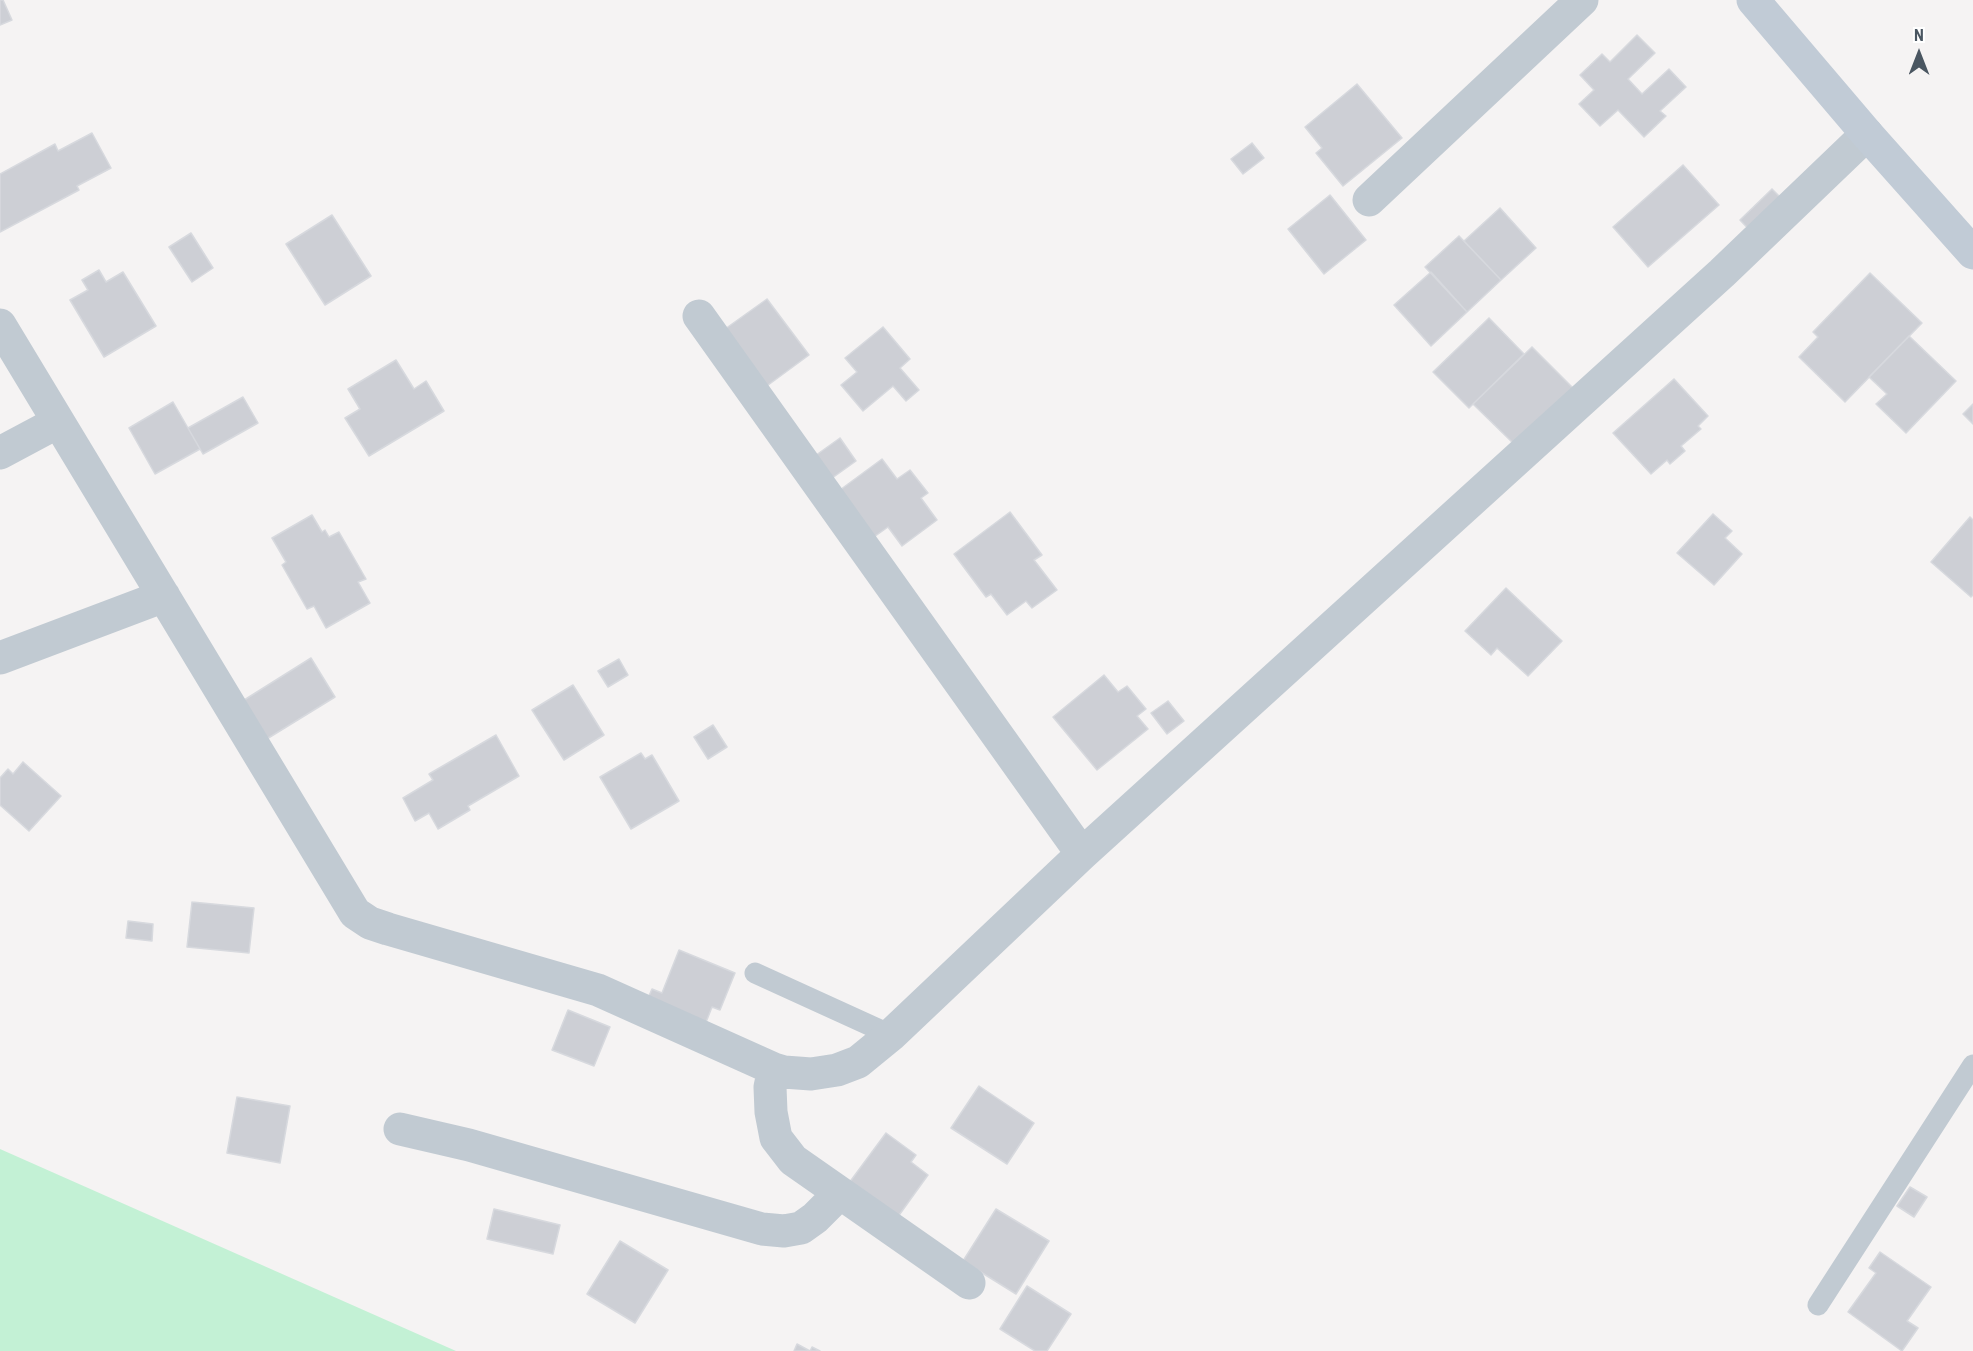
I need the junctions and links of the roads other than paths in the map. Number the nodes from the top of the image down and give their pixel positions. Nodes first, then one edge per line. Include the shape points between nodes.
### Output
1 (1582, 0) edge
2 (1753, 0) edge
3 (1867, 134) junction
4 (1369, 200) dead end
5 (1973, 253) edge
6 (699, 316) dead end
7 (0, 326) edge
8 (58, 422) junction
9 (0, 453) edge
10 (164, 596) junction
11 (0, 658) edge
12 (1082, 854) junction
13 (755, 974) dead end
14 (891, 1035) junction
15 (1973, 1065) edge
16 (774, 1069) junction
17 (400, 1129) dead end
18 (840, 1193) junction
19 (969, 1283) dead end
20 (1818, 1305) dead end

1 - 4 street
2 - 3 main road
3 - 5 main road
3 - 12 street via 1722,273
6 - 12 street
7 - 8 street
8 - 9 street
8 - 10 street
10 - 11 street
10 - 16 street via 355,913 370,923 598,990
12 - 14 street
13 - 14 lane
14 - 16 street via 858,1062 837,1070 811,1074
15 - 20 lane
16 - 18 street via 770,1087 776,1138 793,1160
17 - 18 street via 762,1229 801,1228
18 - 19 street

